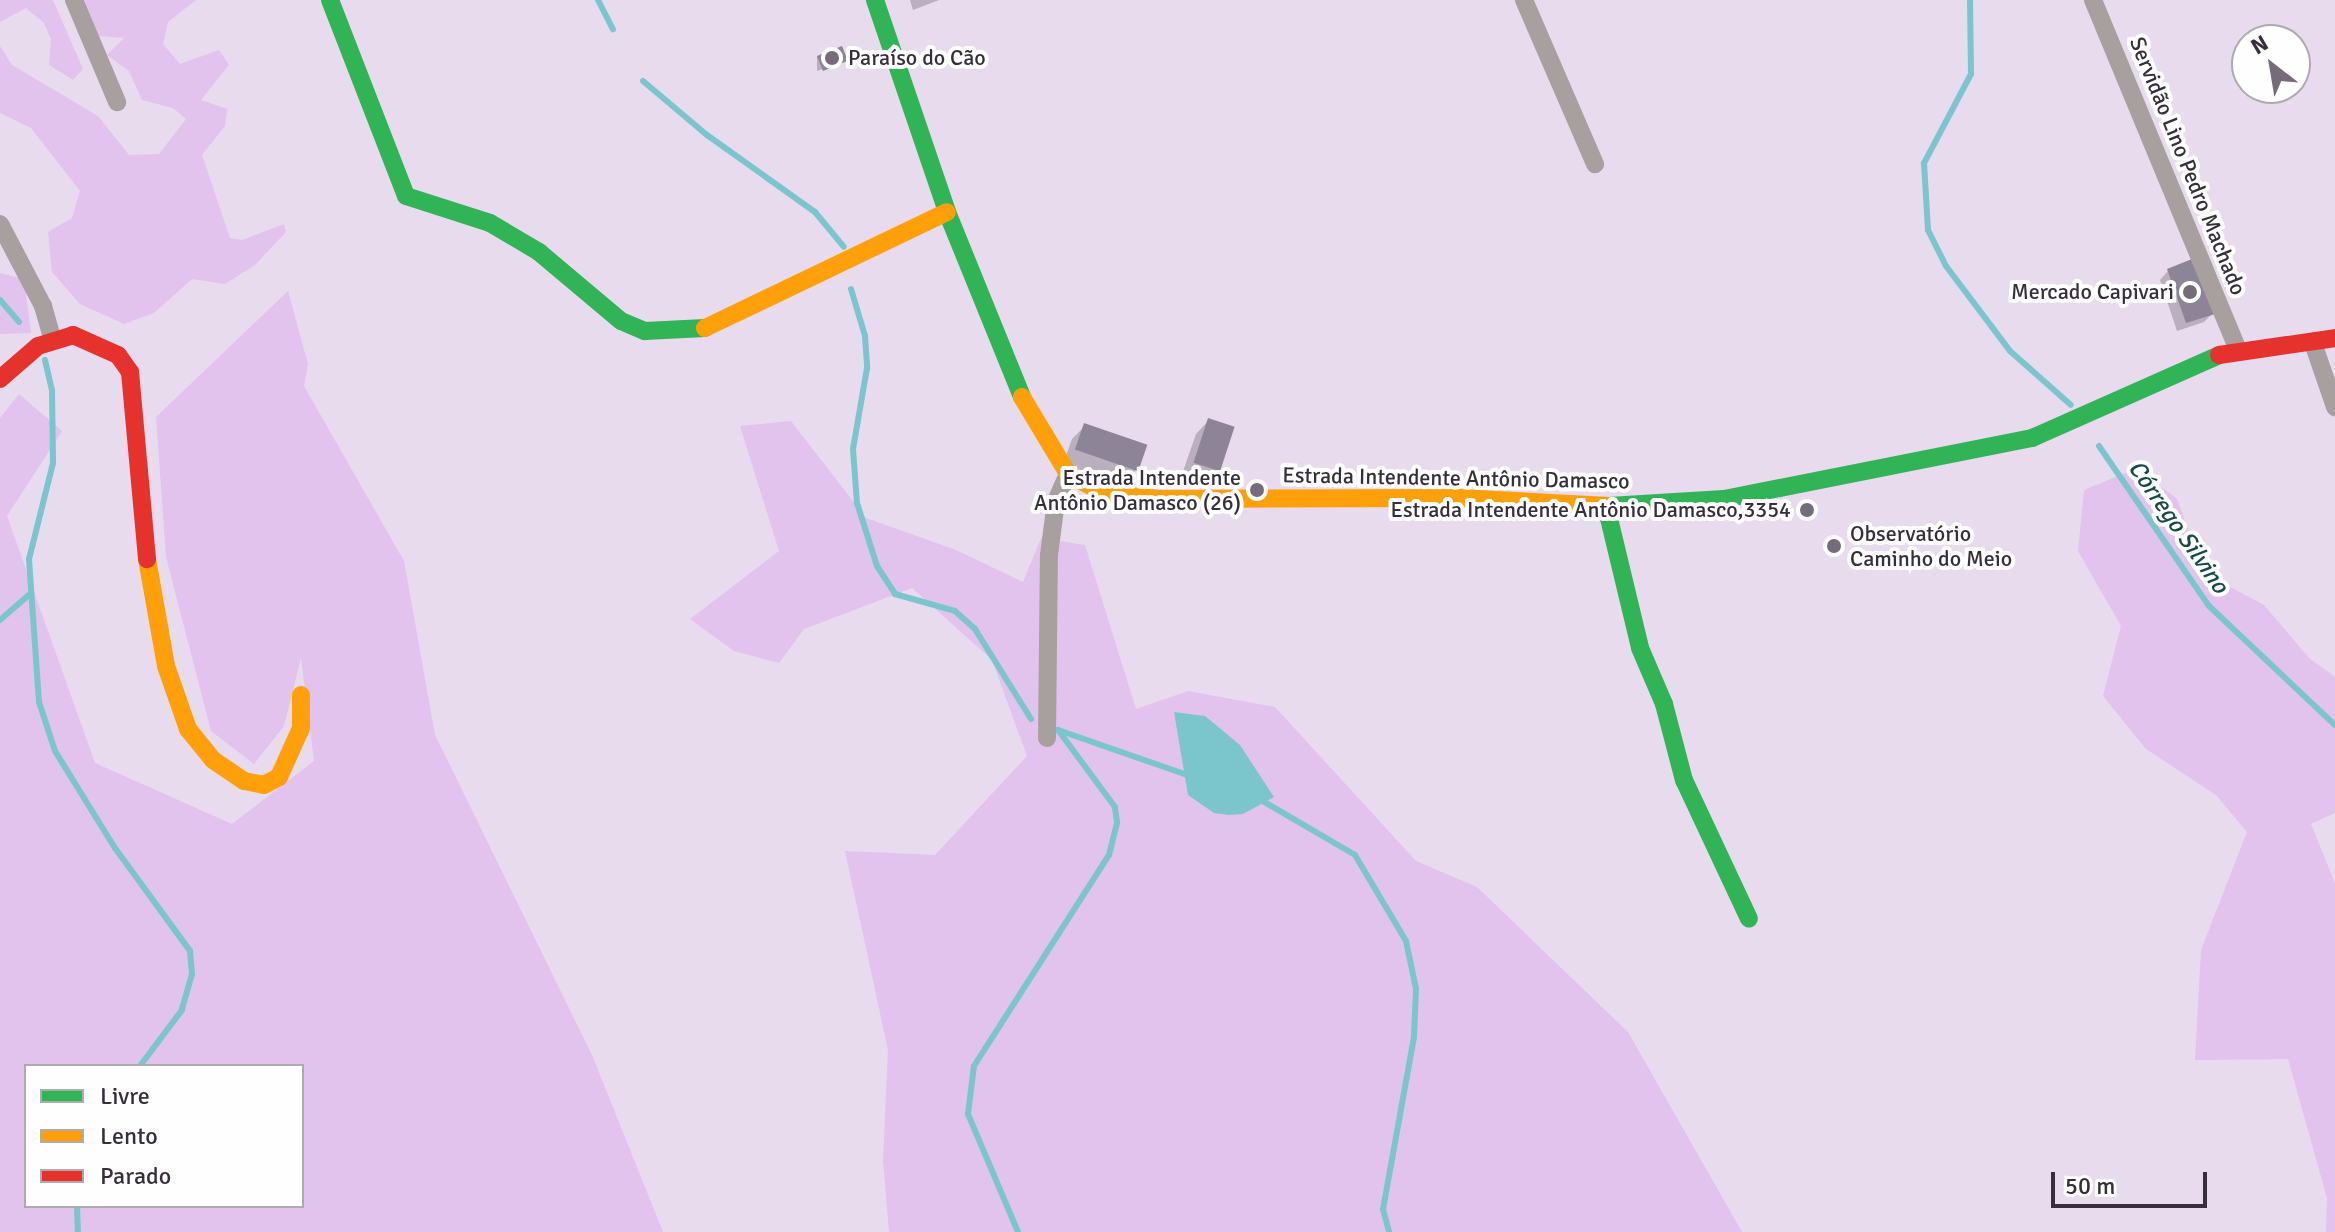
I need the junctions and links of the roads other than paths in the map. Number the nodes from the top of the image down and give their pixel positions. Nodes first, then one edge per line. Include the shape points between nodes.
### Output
1 (74, 0) edge
2 (330, 0) edge
3 (875, 0) edge
4 (1524, 0) edge
5 (2093, 0) edge
6 (117, 102) dead end
7 (1595, 164) dead end
8 (947, 212) junction
9 (0, 224) edge
10 (2335, 338) edge
11 (53, 340) junction
12 (2313, 343) junction
13 (2238, 350) junction
14 (0, 379) edge
15 (2335, 407) edge
16 (1068, 474) junction
17 (1606, 506) junction
18 (301, 695) dead end
19 (1047, 738) dead end
20 (1749, 919) dead end

1 - 6 street
2 - 8 street via 406,196 490,223 539,252 621,321 645,331 669,333 718,324
3 - 8 street
4 - 7 street
5 - 13 street, Servidão Lino Pedro Machado
8 - 16 street via 1024,402
9 - 11 street via 43,306
10 - 12 street, Estrada Intendente Antônio Damasco
11 - 14 street via 38,346
11 - 18 street via 73,335 96,341 118,355 130,372 144,557 166,666 188,729 213,760 244,781 264,785 279,777 294,753
12 - 13 street, Estrada Intendente Antônio Damasco
12 - 15 street
13 - 17 street, Estrada Intendente Antônio Damasco via 2089,416 2012,443 1724,499
16 - 17 street, Estrada Intendente Antônio Damasco via 1104,493 1130,498 1459,498
16 - 19 street via 1056,501 1049,555
17 - 20 street via 1640,648 1664,704 1684,780

